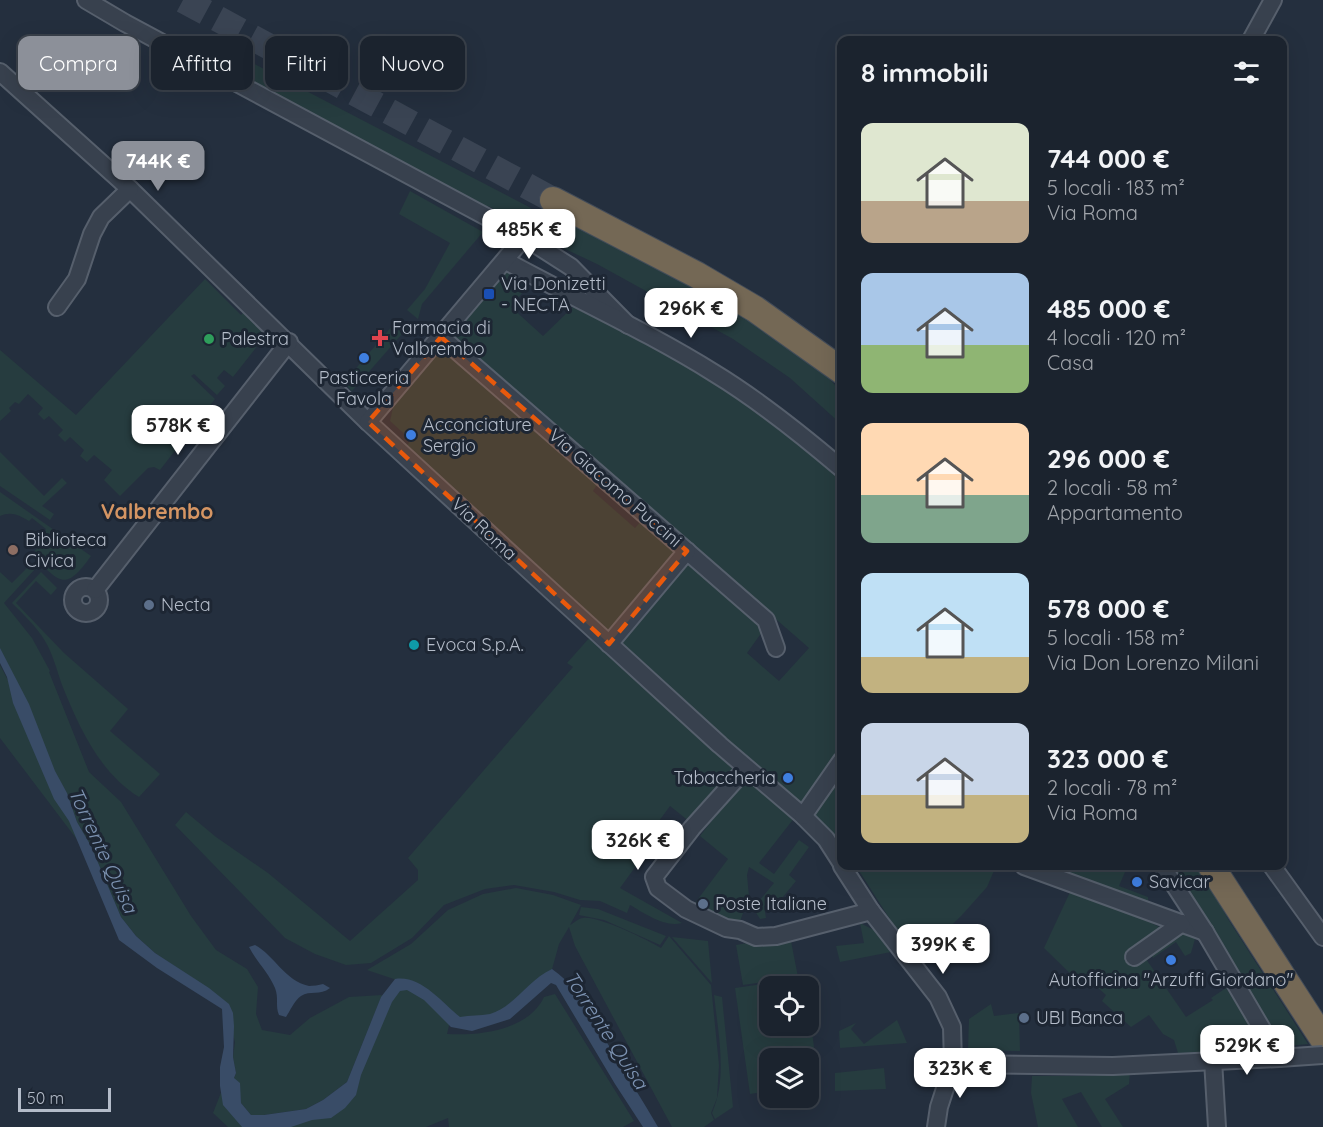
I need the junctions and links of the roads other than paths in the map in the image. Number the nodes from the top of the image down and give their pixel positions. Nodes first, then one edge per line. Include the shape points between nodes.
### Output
1 (87, 0) edge
2 (1273, 0) edge
3 (1253, 36) edge
4 (0, 72) edge
5 (130, 189) junction
6 (553, 200) tunnel mouth
7 (524, 237) junction
8 (506, 261) junction
9 (57, 307) dead end
10 (628, 325) junction
11 (441, 336) junction
12 (289, 342) junction
13 (837, 367) edge
14 (368, 422) junction
15 (837, 465) edge
16 (687, 551) junction
17 (95, 590) dead end
18 (609, 644) junction
19 (776, 648) dead end
20 (837, 767) edge
21 (746, 768) junction
22 (803, 816) junction
23 (837, 857) edge
24 (845, 870) edge
25 (1035, 870) edge
26 (1165, 870) edge
27 (1214, 870) edge
28 (1275, 870) edge
29 (871, 911) junction
30 (1182, 923) junction
31 (1205, 932) junction
32 (1323, 937) edge
33 (1134, 957) dead end
34 (1323, 1041) edge
35 (1323, 1057) edge
36 (1280, 1058) junction
37 (1213, 1060) junction
38 (953, 1064) junction
39 (936, 1127) edge
40 (1217, 1127) edge

1 - 7 street
2 - 3 street
4 - 5 street, Via Roma
5 - 9 street via 101,217 77,279
5 - 12 street, Via Roma
6 - 13 highway via 755,309
7 - 8 street
7 - 10 street via 572,267
8 - 10 street
8 - 11 street
10 - 15 street via 740,390
11 - 14 street
11 - 16 street, Via Giacomo Puccini
12 - 14 street, Via Roma
12 - 17 street
14 - 18 street, Via Roma
16 - 18 street
16 - 19 street, Via Giacomo Puccini via 766,620
18 - 21 street, Via Roma
20 - 22 street
21 - 22 street, Via Roma
21 - 29 street via 654,877 658,888 686,909 756,937 776,936
22 - 23 street, Via Roma
24 - 29 street, Via Roma
25 - 30 street
26 - 31 street
27 - 34 highway
28 - 32 street
29 - 38 street, Via Roma via 938,997 952,1027
30 - 31 street
30 - 33 street
31 - 36 street
34 - 35 highway
35 - 36 street, bridge
36 - 37 street
37 - 38 street via 1113,1066
37 - 40 street
38 - 39 street, Via Roma

